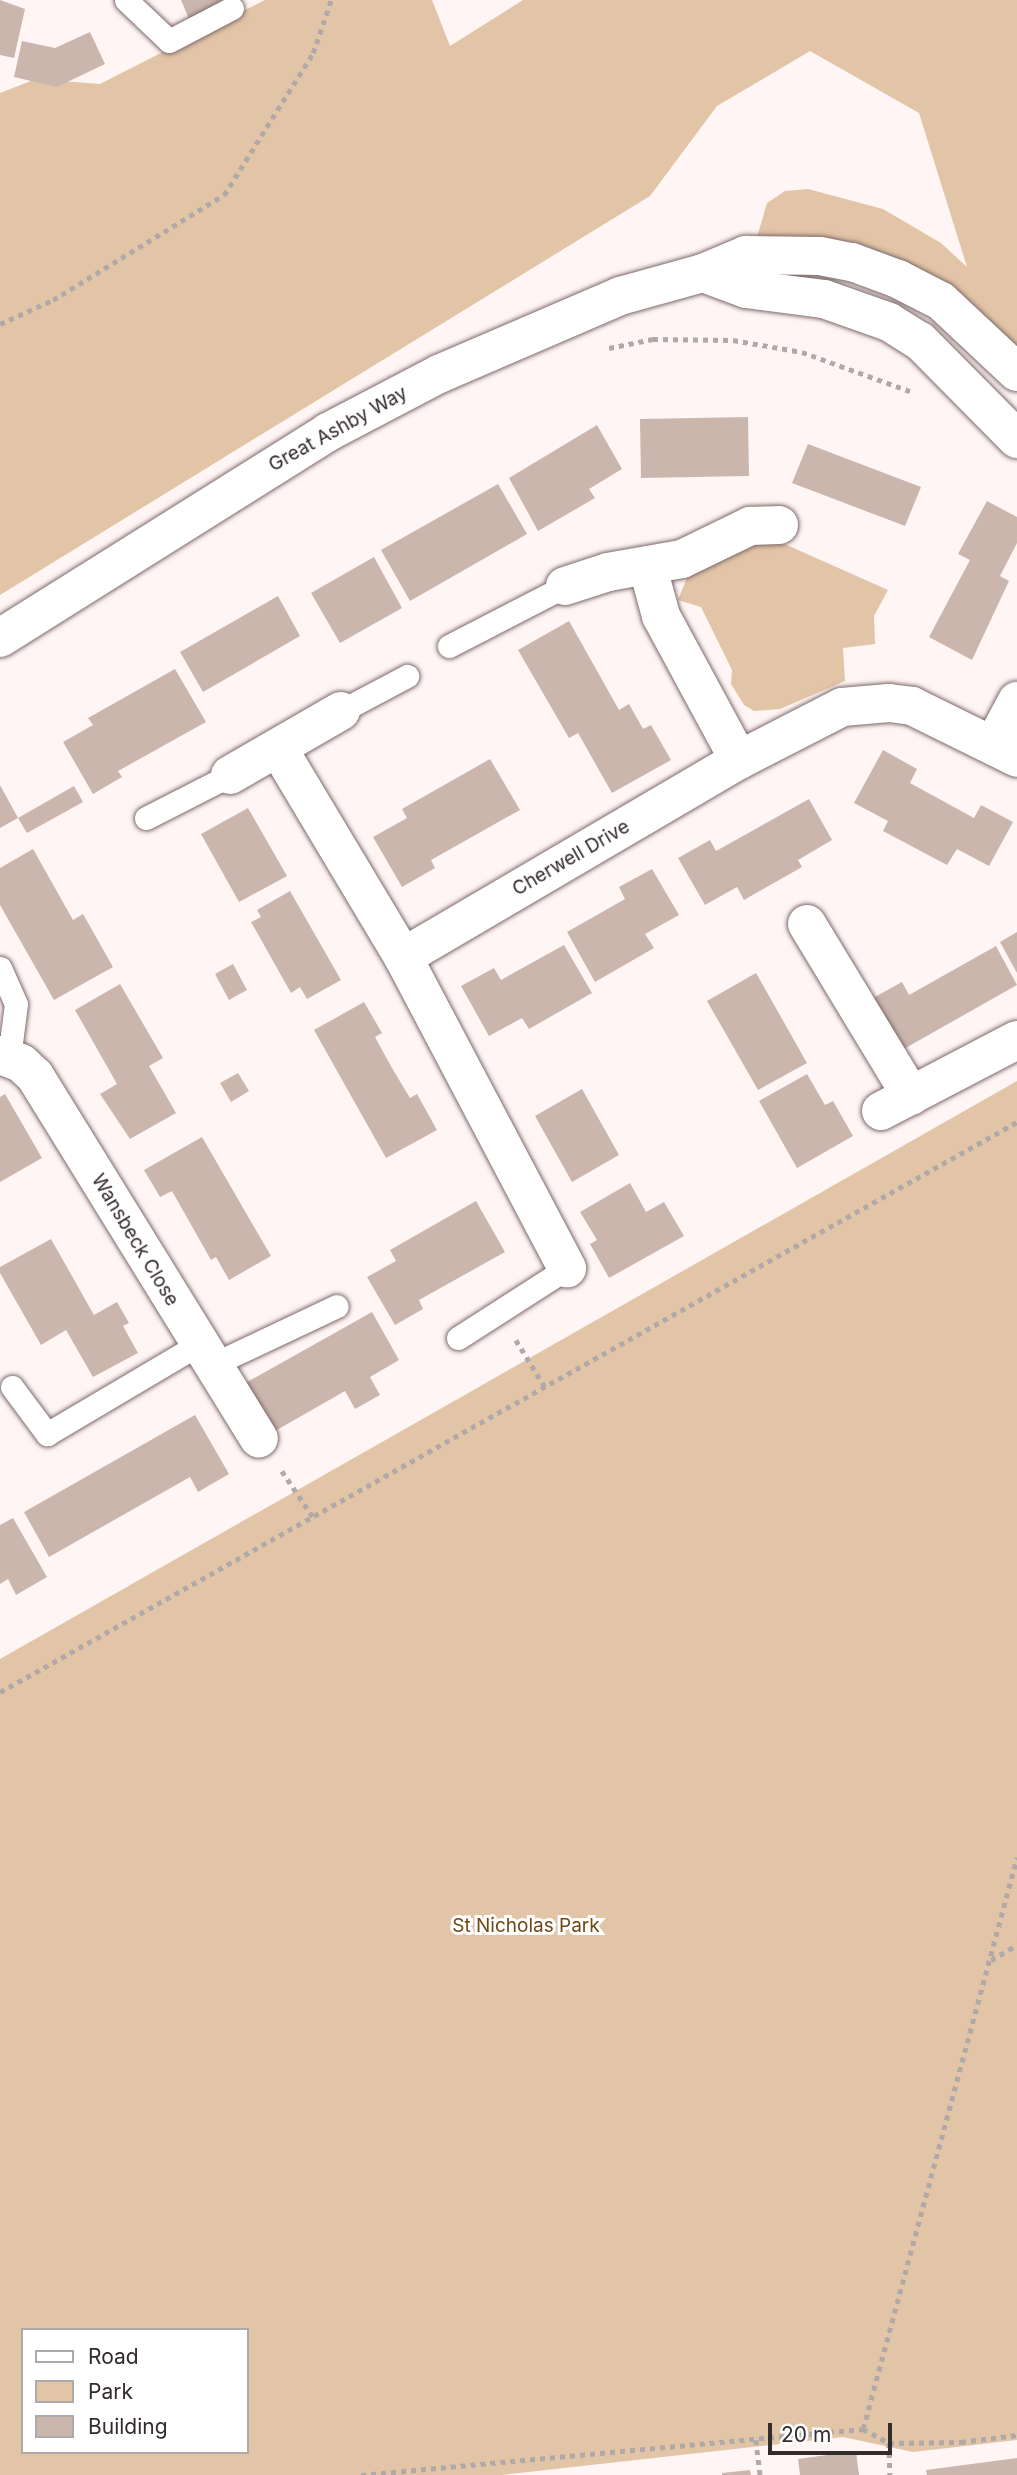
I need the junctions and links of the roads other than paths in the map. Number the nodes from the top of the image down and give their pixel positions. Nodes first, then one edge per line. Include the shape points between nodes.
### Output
1 (127, 0) edge
2 (232, 8) dead end
3 (703, 273) junction
4 (1017, 372) edge
5 (1017, 439) edge
6 (779, 525) dead end
7 (648, 568) junction
8 (565, 586) joint
9 (0, 638) edge
10 (449, 646) dead end
11 (407, 676) dead end
12 (1017, 701) edge
13 (341, 711) joint
14 (278, 748) junction
15 (1005, 751) edge
16 (739, 760) junction
17 (230, 775) joint
18 (146, 818) dead end
19 (807, 924) dead end
20 (403, 957) junction
21 (0, 968) edge
22 (1017, 1040) edge
23 (4, 1056) edge
24 (567, 1268) joint
25 (337, 1306) dead end
26 (458, 1338) dead end
27 (204, 1355) junction
28 (12, 1387) dead end
29 (259, 1438) road end

1 - 2 lane via 169,41
3 - 4 street, Great Ashby Way via 746,255 787,254 852,262 940,301
3 - 5 street via 746,289 824,299 889,323 920,341
3 - 9 street, Great Ashby Way via 566,317 340,425
6 - 7 street via 750,526 682,559
7 - 8 street via 608,572
7 - 16 street via 661,616
8 - 10 lane
11 - 13 lane
12 - 15 street, Cherwell Drive
13 - 14 street
14 - 17 street
14 - 20 street
15 - 16 street, Cherwell Drive via 912,706 863,704 817,717
16 - 20 street, Cherwell Drive
17 - 18 lane
19 - 22 street via 896,1104
20 - 24 street
21 - 23 lane via 16,1004
23 - 27 street, Wansbeck Close via 35,1076
24 - 26 lane
25 - 27 lane
27 - 28 lane via 47,1434
27 - 29 street, Wansbeck Close

